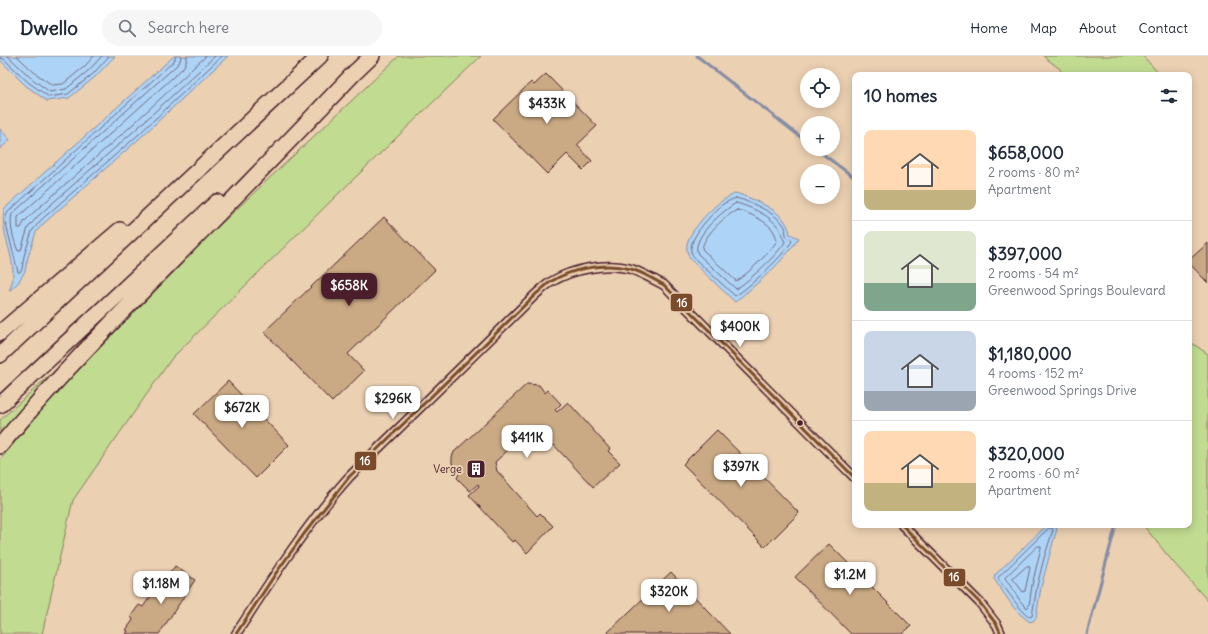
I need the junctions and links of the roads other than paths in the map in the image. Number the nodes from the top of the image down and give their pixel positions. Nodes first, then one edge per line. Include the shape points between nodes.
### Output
1 (320, 56) edge
2 (372, 56) edge
3 (356, 71) junction
4 (274, 100) junction
5 (0, 333) edge
6 (0, 355) edge
7 (0, 405) edge
8 (0, 446) edge
9 (852, 475) edge
10 (905, 528) edge
11 (236, 634) edge
12 (1001, 634) edge

1 - 4 highway
2 - 3 highway
3 - 7 highway
3 - 8 highway via 112,322
4 - 5 highway
4 - 6 highway
9 - 11 street via 664,285 630,269 599,266 582,269 550,282 541,290 349,477 313,520
10 - 12 street via 980,603

